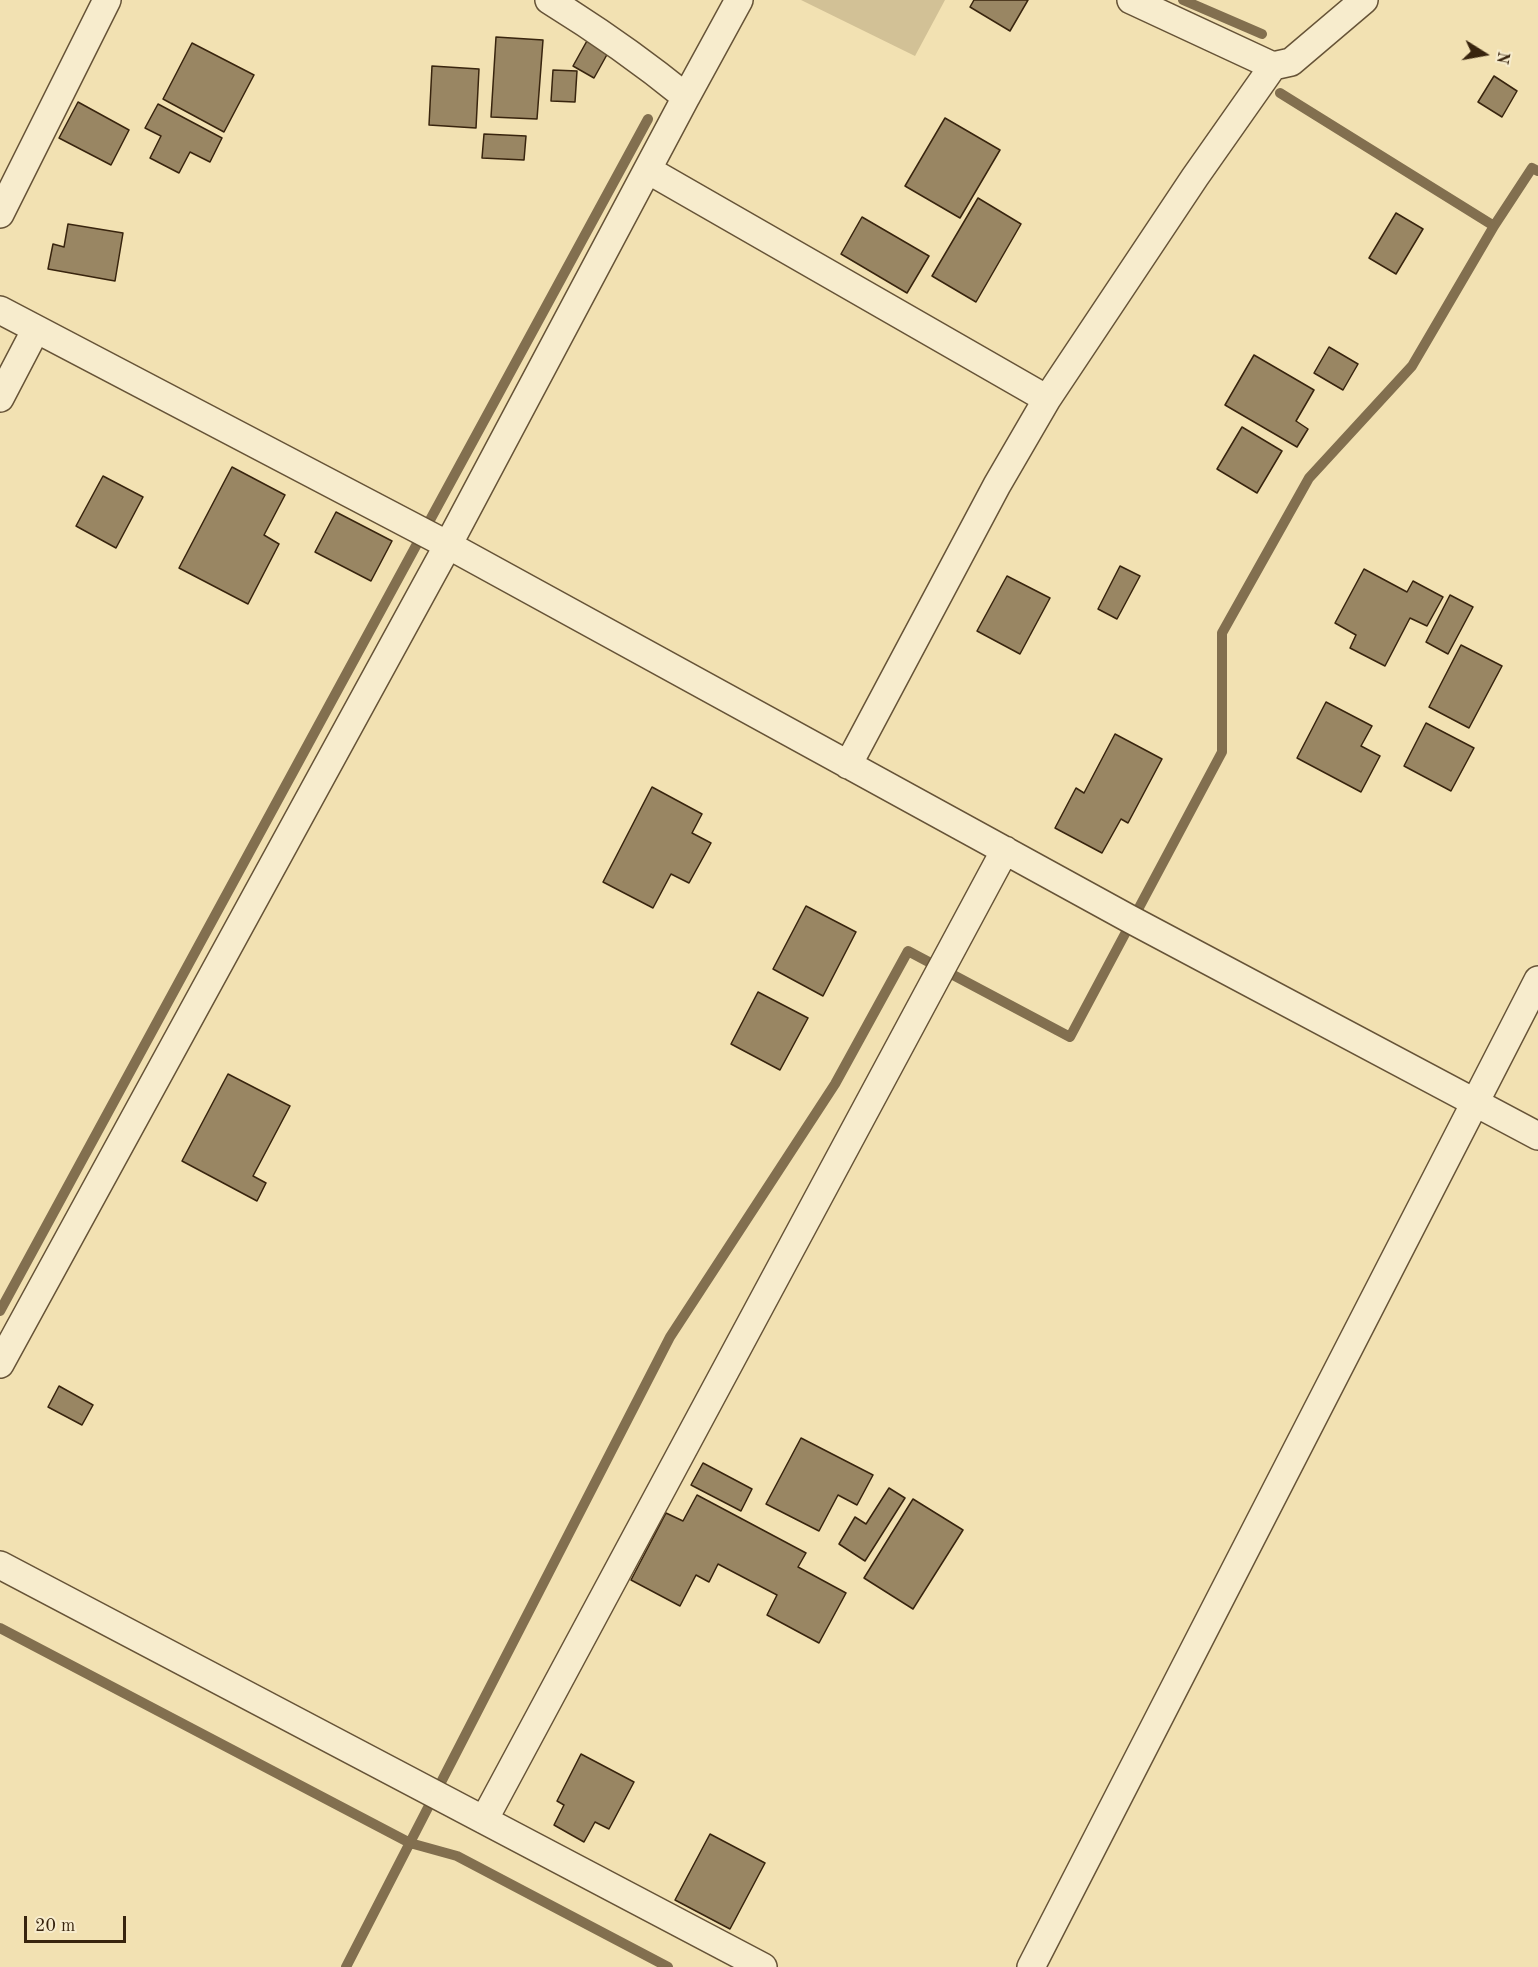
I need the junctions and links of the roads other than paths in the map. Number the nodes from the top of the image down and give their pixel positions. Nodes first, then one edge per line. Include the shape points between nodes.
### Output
1 (107, 0) edge
2 (549, 0) edge
3 (739, 0) edge
4 (1131, 0) edge
5 (1364, 0) edge
6 (1273, 66) junction
7 (686, 97) junction
8 (648, 170) junction
9 (0, 214) edge
10 (0, 310) edge
11 (36, 329) junction
12 (0, 398) edge
13 (1047, 399) junction
14 (443, 542) junction
15 (848, 765) junction
16 (1005, 850) junction
17 (1538, 980) edge
18 (1476, 1101) junction
19 (1538, 1136) edge
20 (0, 1364) edge
21 (0, 1565) edge
22 (484, 1820) junction
23 (763, 1967) edge
24 (1031, 1967) edge

1 - 9 street
2 - 7 street
3 - 7 street
4 - 6 street
5 - 6 street via 1291,62
6 - 13 street
7 - 8 street
8 - 13 street
8 - 14 street
10 - 11 street
11 - 12 street
11 - 14 street
13 - 15 street
14 - 15 street
14 - 20 street
15 - 16 street
16 - 18 street
16 - 22 street
17 - 18 street
18 - 19 street
18 - 24 street
21 - 22 street
22 - 23 street

